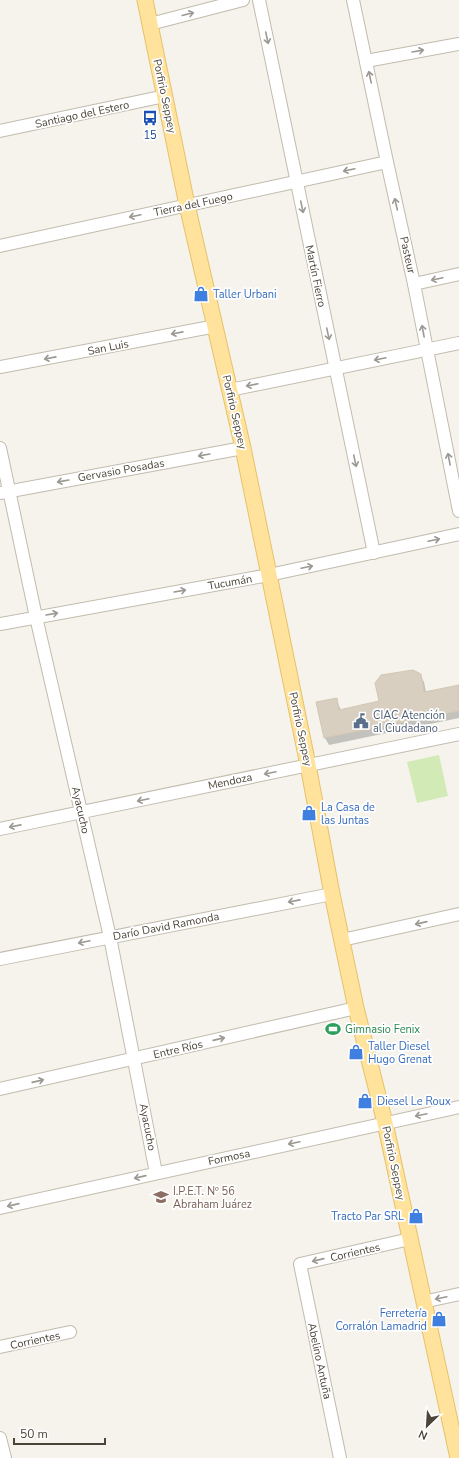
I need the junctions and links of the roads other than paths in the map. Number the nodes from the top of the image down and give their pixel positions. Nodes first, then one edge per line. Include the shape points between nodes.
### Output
1 (145, 0) edge
2 (243, 0) edge
3 (259, 0) edge
4 (353, 0) edge
5 (150, 24) junction
6 (459, 44) edge
7 (366, 61) junction
8 (165, 96) junction
9 (0, 131) edge
10 (387, 162) junction
11 (297, 181) junction
12 (187, 205) junction
13 (0, 246) edge
14 (459, 274) edge
15 (414, 284) junction
16 (216, 326) junction
17 (459, 343) edge
18 (427, 349) junction
19 (0, 368) edge
20 (335, 368) junction
21 (230, 390) junction
22 (0, 448) edge
23 (243, 448) junction
24 (4, 492) edge
25 (459, 511) edge
26 (459, 534) edge
27 (374, 553) junction
28 (269, 575) junction
29 (36, 617) junction
30 (0, 624) edge
31 (459, 734) edge
32 (308, 765) junction
33 (81, 813) junction
34 (0, 828) edge
35 (332, 894) junction
36 (459, 914) edge
37 (110, 936) junction
38 (342, 940) junction
39 (0, 959) edge
40 (356, 1008) junction
41 (134, 1059) junction
42 (0, 1089) edge
43 (459, 1107) edge
44 (385, 1123) junction
45 (156, 1173) junction
46 (0, 1208) edge
47 (410, 1239) junction
48 (300, 1264) joint
49 (459, 1294) edge
50 (423, 1302) junction
51 (70, 1332) dead end
52 (0, 1347) edge
53 (0, 1438) edge
54 (5, 1458) edge
55 (340, 1458) edge
56 (458, 1458) edge

1 - 5 main road, Porfirio Seppey
5 -> 2 street
3 -> 11 street, Martín Fierro
4 - 7 street, Pasteur
5 - 8 main road, Porfirio Seppey
7 -> 6 street
10 -> 7 street, Pasteur
8 - 9 street, Santiago del Estero
8 - 12 main road, Porfirio Seppey
10 -> 11 street, Tierra del Fuego
15 -> 10 street, Pasteur
11 - 12 street, Tierra del Fuego
11 -> 20 street, Martín Fierro
12 -> 13 street, Tierra del Fuego
12 - 16 main road, Porfirio Seppey
14 -> 15 street
18 -> 15 street, Pasteur
16 -> 19 street, San Luis
16 - 21 main road, Porfirio Seppey
17 - 18 street
18 -> 20 street
25 -> 18 street, Pasteur
20 -> 21 street
20 -> 27 street, Martín Fierro
21 - 23 main road, Porfirio Seppey
22 - 24 street, Ayacucho
23 -> 24 street, Gervasio Posadas
23 - 28 main road, Porfirio Seppey
24 - 29 street, Ayacucho
27 -> 26 street, Tucumán
28 -> 27 street, Tucumán
29 -> 28 street, Tucumán
28 - 32 main road, Porfirio Seppey
29 - 30 street, Tucumán
29 - 33 street, Ayacucho
31 - 32 street, Mendoza
32 -> 33 street, Mendoza
32 - 35 main road, Porfirio Seppey
33 -> 34 street, Mendoza
33 - 37 street, Ayacucho
35 -> 37 street, Darío David Ramonda
35 - 38 main road, Porfirio Seppey
36 -> 38 street
37 -> 39 street, Darío David Ramonda
37 - 41 street, Ayacucho
38 - 40 main road, Porfirio Seppey
41 -> 40 street, Entre Ríos
40 - 44 main road, Porfirio Seppey
42 -> 41 street, Entre Ríos
41 - 45 street, Ayacucho
43 -> 44 street, Formosa
44 -> 45 street, Formosa
44 - 47 main road, Porfirio Seppey
45 -> 46 street, Formosa
47 -> 48 street, Corrientes
47 - 50 main road, Porfirio Seppey
48 - 55 street, Abelino Antuña
49 -> 50 street
50 - 56 main road, Porfirio Seppey
51 - 52 street, Corrientes
53 - 54 street

